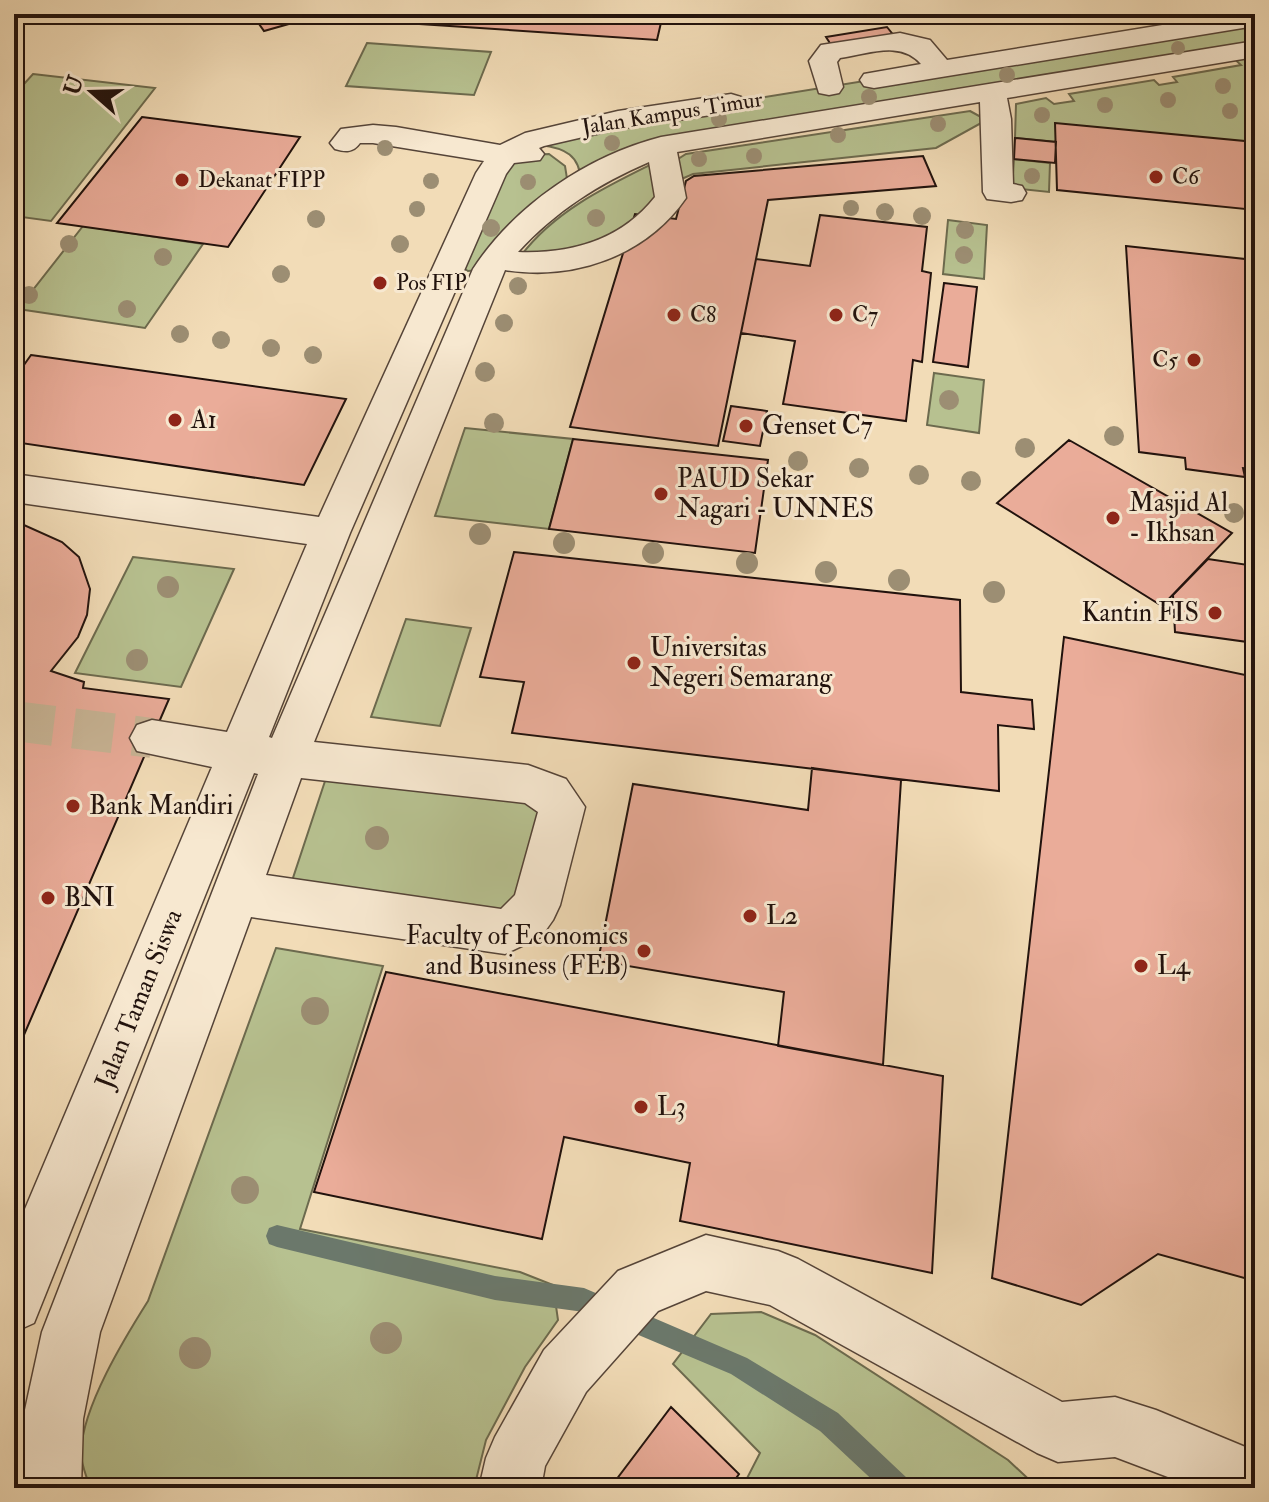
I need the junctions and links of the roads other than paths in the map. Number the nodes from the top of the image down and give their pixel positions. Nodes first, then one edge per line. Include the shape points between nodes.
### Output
1 (1255, 18) edge
2 (1242, 52) edge
3 (1255, 76) edge
4 (816, 89) dead end
5 (992, 92) junction
6 (762, 98) dead end
7 (345, 143) dead end
8 (661, 146) junction
9 (504, 156) junction
10 (569, 191) junction
11 (1011, 193) dead end
12 (496, 259) junction
13 (14, 488) edge
14 (331, 533) junction
15 (152, 738) tunnel mouth
16 (262, 756) junction
17 (237, 893) junction
18 (14, 1303) edge
19 (1255, 1482) edge
20 (50, 1488) edge
21 (510, 1488) edge

1 - 4 street
2 - 3 street
2 - 5 street, Jalan Kampus Timur
5 - 8 street, Jalan Kampus Timur
5 - 11 street via 998,192
6 - 9 street, Jalan Kampus Timur via 566,131 519,145
7 - 9 street via 351,135 388,134
8 - 10 street, Jalan Kampus Timur
8 - 12 street via 671,198 648,226 563,263
9 - 10 street via 534,153 560,158
9 - 14 street via 491,173
10 - 12 street, Jalan Kampus Timur via 512,236
12 - 16 street, Jalan Kampus Timur via 357,579
13 - 14 street
14 - 16 street, Jalan Taman Siswa via 263,695
15 - 16 street
16 - 17 street
16 - 17 street via 528,784 550,793 562,807 536,905 524,921 505,932
16 - 18 street, Jalan Taman Siswa
17 - 20 street via 71,1332 53,1419
19 - 21 street via 1115,1427 1058,1432 778,1279 706,1263 638,1291 565,1371 516,1458

